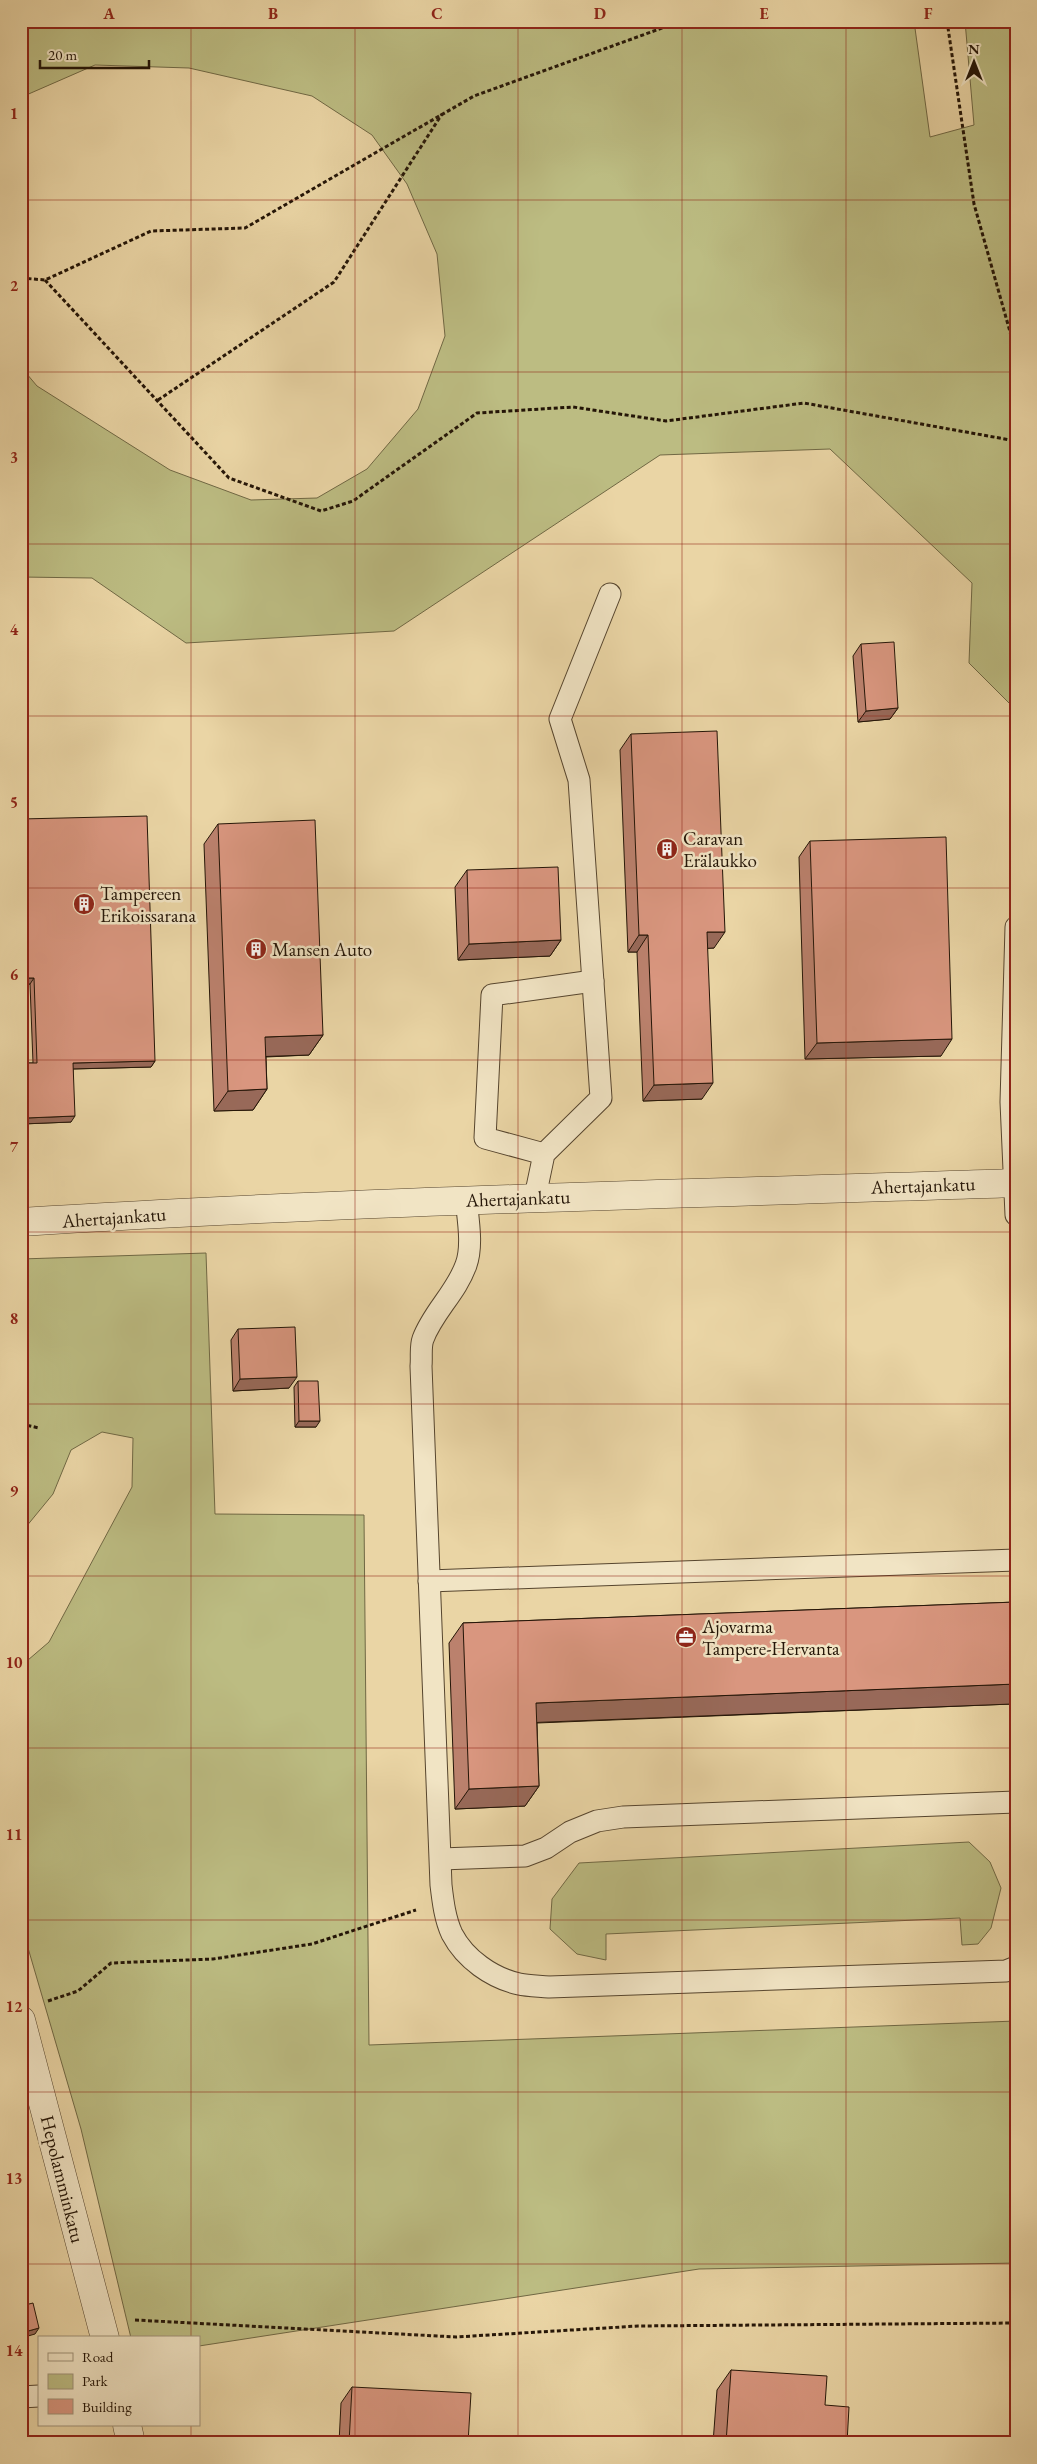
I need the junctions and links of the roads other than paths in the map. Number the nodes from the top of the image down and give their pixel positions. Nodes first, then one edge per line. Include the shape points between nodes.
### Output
1 (610, 594) dead end
2 (1016, 927) edge
3 (593, 981) junction
4 (544, 1154) junction
5 (1015, 1183) edge
6 (536, 1197) junction
7 (466, 1199) junction
8 (1016, 1215) edge
9 (21, 1222) edge
10 (1016, 1560) edge
11 (429, 1582) junction
12 (1016, 1802) edge
13 (441, 1859) junction
14 (1016, 1967) edge
15 (21, 2020) edge
16 (102, 2328) edge
17 (38, 2396) edge
18 (21, 2397) edge
19 (127, 2426) edge
20 (131, 2443) edge

1 - 3 lane via 560,719 579,780
2 - 5 lane via 1010,1102
3 - 4 lane via 601,1098
3 - 4 lane via 492,995 485,1138
4 - 6 lane
5 - 6 street, Ahertajankatu
5 - 8 lane
6 - 7 street, Ahertajankatu
7 - 9 street, Ahertajankatu
7 - 11 lane via 467,1264 422,1341
10 - 11 lane
11 - 13 lane
12 - 13 lane via 623,1817 597,1821 525,1856
13 - 14 lane via 443,1901 452,1935 468,1955 491,1974 519,1984 549,1987 1006,1971
15 - 16 street, Hepolamminkatu
17 - 18 lane
19 - 20 street

